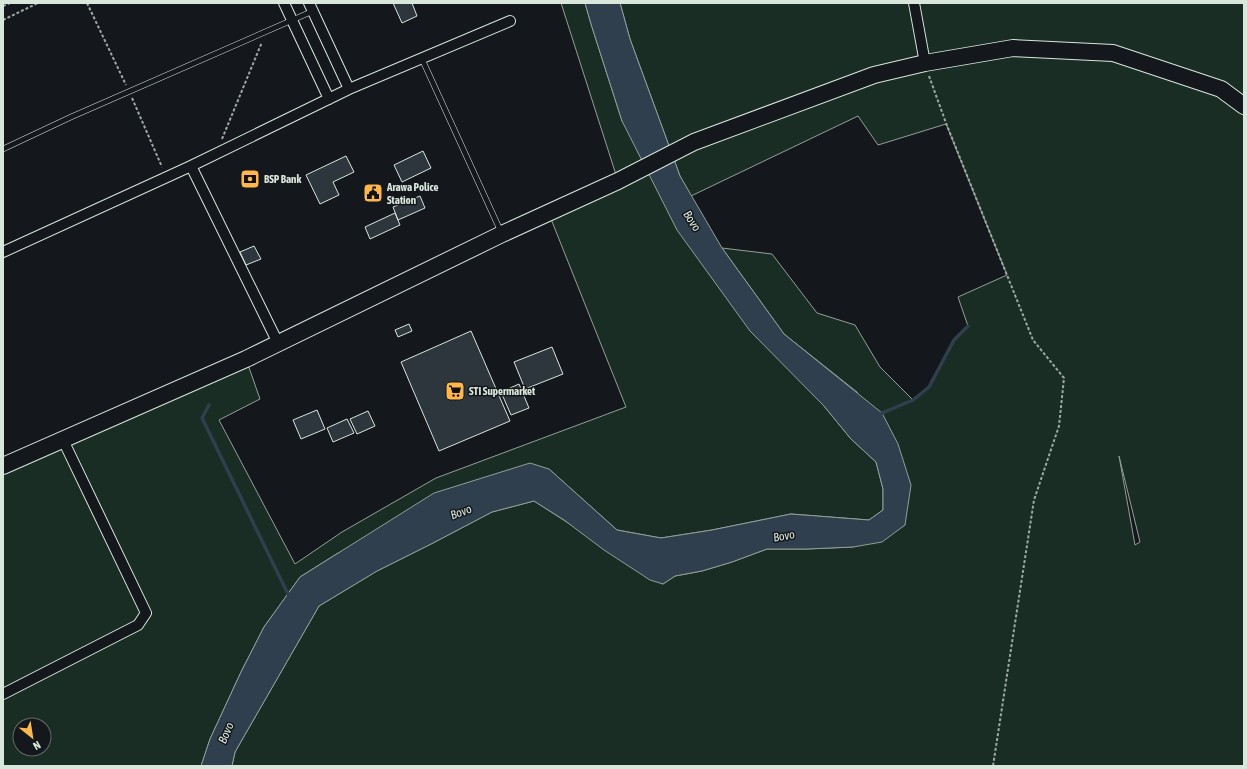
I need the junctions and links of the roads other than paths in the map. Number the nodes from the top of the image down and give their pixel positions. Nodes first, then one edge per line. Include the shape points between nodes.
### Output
1 (284, 3) edge
2 (914, 3) edge
3 (311, 7) edge
4 (292, 20) junction
5 (510, 21) dead end
6 (422, 58) junction
7 (924, 63) junction
8 (349, 89) junction
9 (329, 99) junction
10 (1244, 106) edge
11 (3, 149) edge
12 (191, 166) junction
13 (502, 234) junction
14 (3, 252) edge
15 (278, 343) junction
16 (63, 440) junction
17 (3, 466) edge
18 (3, 694) edge

1 - 4 street
2 - 7 street
3 - 4 lane
3 - 8 street
4 - 9 street
4 - 11 lane
5 - 6 street
6 - 8 street
6 - 13 lane
7 - 10 main road via 1013,48 1113,53 1221,89
7 - 13 main road via 874,75 694,142 549,214
8 - 9 street
9 - 12 street
12 - 14 street
12 - 15 street
13 - 15 main road
15 - 16 main road
16 - 17 main road
16 - 18 street via 146,613 138,625

